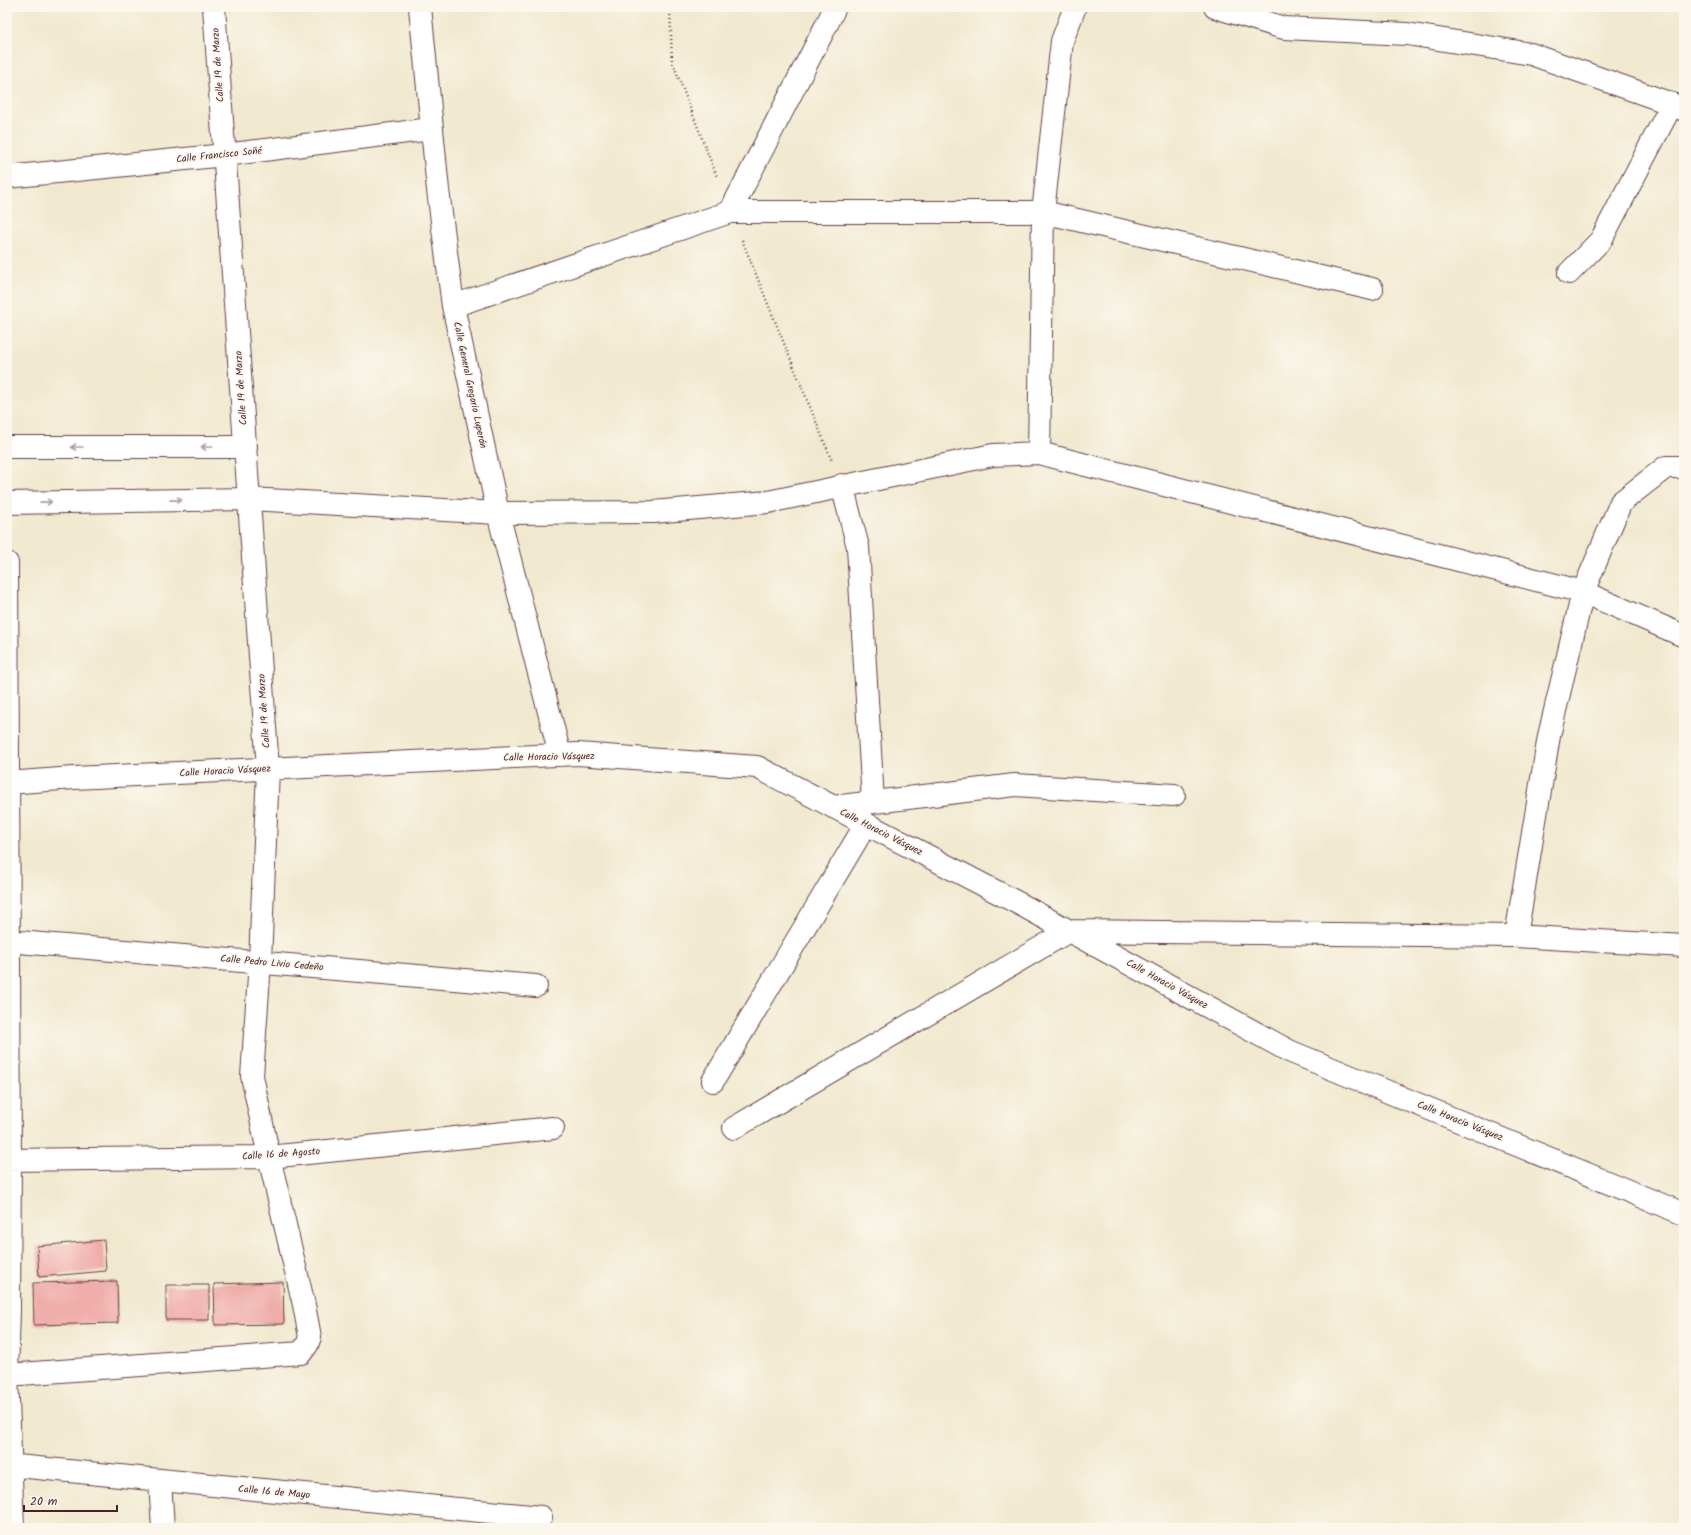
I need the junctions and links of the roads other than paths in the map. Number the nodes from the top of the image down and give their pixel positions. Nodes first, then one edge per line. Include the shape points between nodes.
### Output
1 (214, 7) edge
2 (420, 7) edge
3 (835, 7) edge
4 (1075, 7) edge
5 (1215, 7) edge
6 (1678, 107) edge
7 (431, 129) junction
8 (225, 155) junction
9 (7, 178) edge
10 (730, 212) junction
11 (1043, 212) junction
12 (1569, 273) dead end
13 (1372, 289) dead end
14 (453, 306) junction
15 (7, 447) edge
16 (246, 447) junction
17 (1039, 453) junction
18 (1684, 467) edge
19 (842, 486) junction
20 (249, 499) junction
21 (7, 503) edge
22 (498, 512) junction
23 (7, 563) edge
24 (1583, 592) junction
25 (1684, 636) edge
26 (560, 755) junction
27 (268, 769) junction
28 (7, 783) edge
29 (1174, 795) dead end
30 (873, 802) junction
31 (833, 807) junction
32 (866, 824) junction
33 (1069, 931) junction
34 (1516, 936) junction
35 (8, 941) edge
36 (1684, 946) edge
37 (260, 962) junction
38 (536, 986) dead end
39 (713, 1081) dead end
40 (553, 1128) dead end
41 (734, 1128) dead end
42 (269, 1157) junction
43 (8, 1160) edge
44 (1684, 1214) edge
45 (8, 1310) edge
46 (7, 1375) edge
47 (9, 1465) edge
48 (160, 1481) junction
49 (542, 1518) dead end
50 (13, 1528) edge
51 (163, 1528) edge

1 - 8 street, Calle 19 de Marzo
2 - 7 street, Calle General Gregorio Luperón
3 - 10 street
4 - 11 street via 1062,41
5 - 6 street via 1284,28 1406,34 1531,54
6 - 12 street via 1601,240
7 - 8 street, Calle Francisco Soñé
7 - 14 street, Calle General Gregorio Luperón
8 - 9 street, Calle Francisco Soñé
8 - 16 street, Calle 19 de Marzo
10 - 11 street
10 - 14 street
11 - 13 street
11 - 17 street
14 - 22 street, Calle General Gregorio Luperón
16 -> 15 street
16 - 20 street, Calle 19 de Marzo
17 - 19 street via 993,455
17 - 24 street
18 - 24 street via 1666,467 1621,502
19 - 22 street via 768,502 653,512
19 - 30 street via 858,547
21 -> 20 street
20 - 22 street
20 - 27 street, Calle 19 de Marzo
22 - 26 street, Calle General Gregorio Luperón
23 - 28 street
24 - 25 street
24 - 34 street via 1548,736
26 - 27 street, Calle Horacio Vásquez
26 - 31 street, Calle Horacio Vásquez via 578,754 757,767
27 - 28 street, Calle Horacio Vásquez
27 - 37 street, Calle 19 de Marzo
28 - 35 street
29 - 30 street via 1015,785
30 - 31 street
31 - 32 street, Calle Horacio Vásquez
32 - 33 street, Calle Horacio Vásquez
32 - 39 street
33 - 34 street
33 - 41 street
33 - 44 street, Calle Horacio Vásquez via 1289,1051
34 - 36 street
35 - 37 street, Calle Pedro Livio Cedeño
35 - 43 street
37 - 38 street, Calle Pedro Livio Cedeño
37 - 42 street, Calle 19 de Marzo via 252,1076
40 - 42 street, Calle 16 de Agosto
42 - 43 street, Calle 16 de Agosto
42 - 46 street, Calle 19 de Marzo via 310,1337 301,1353
43 - 45 street
45 - 46 street
46 - 47 street
47 - 48 street, Calle 16 de Mayo
47 - 50 street
48 - 49 street, Calle 16 de Mayo
48 - 51 street

